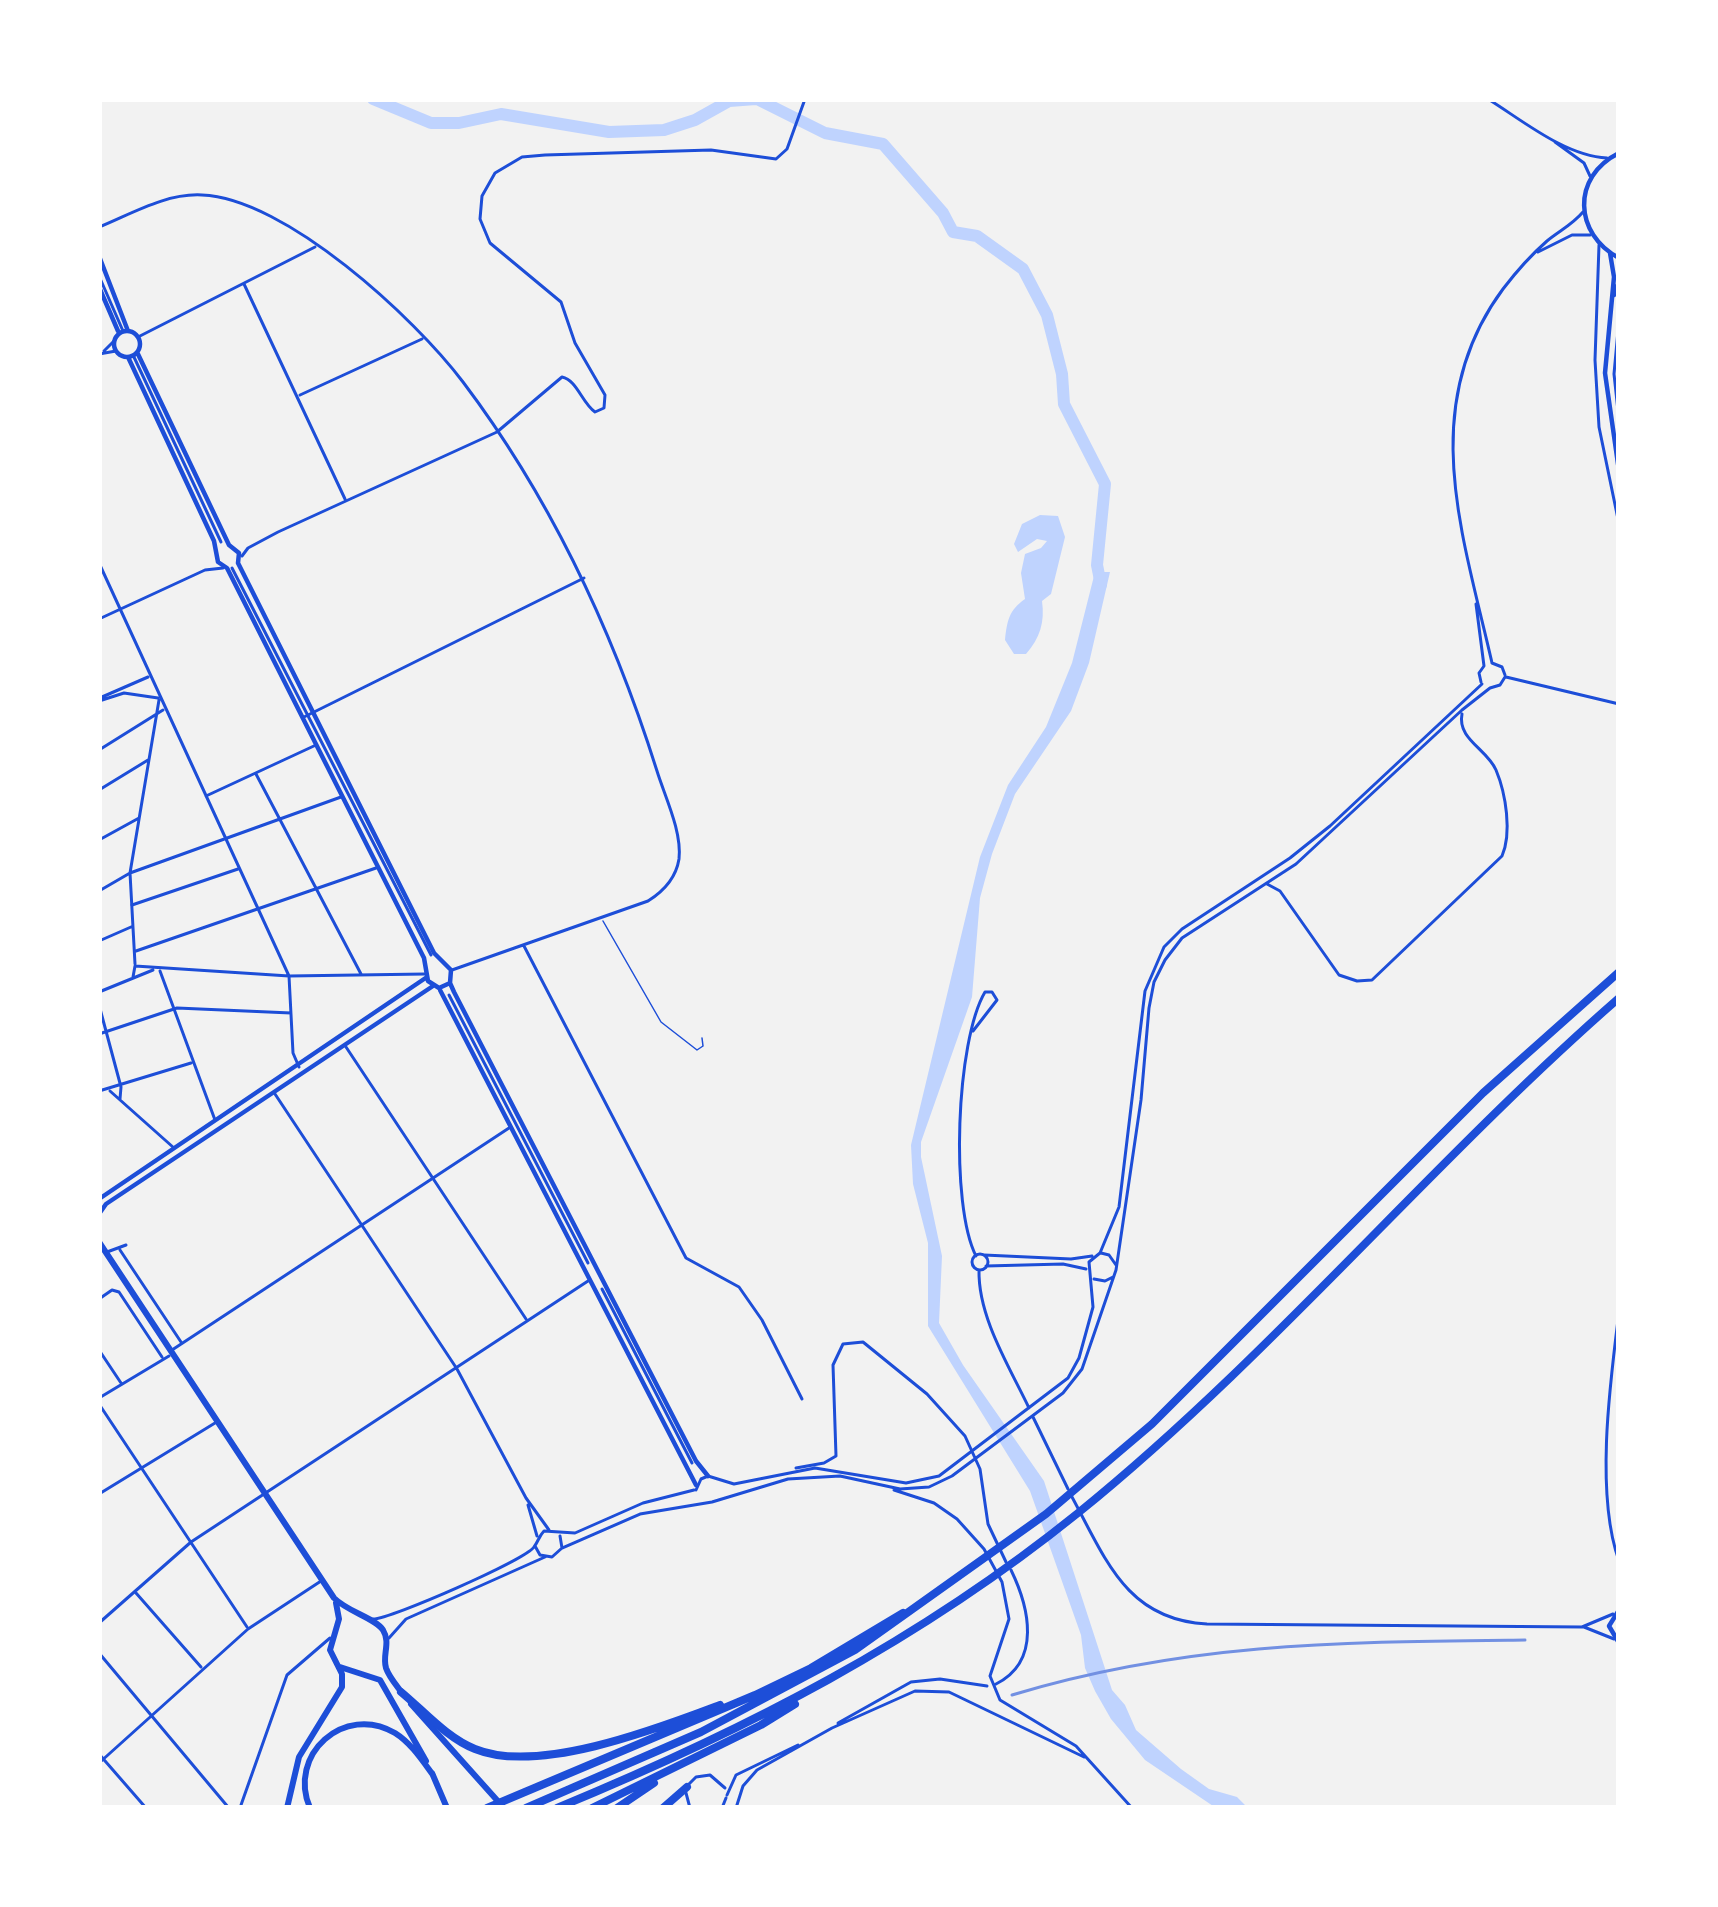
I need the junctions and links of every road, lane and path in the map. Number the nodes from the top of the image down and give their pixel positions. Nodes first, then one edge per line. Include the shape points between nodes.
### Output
1 (805, 99) edge
2 (1488, 99) edge
3 (1549, 137) junction
4 (1615, 154) edge
5 (1591, 177) junction
6 (1584, 211) junction
7 (99, 227) edge
8 (1591, 235) junction
9 (1598, 245) junction
10 (317, 246) junction
11 (1610, 253) junction
12 (99, 256) edge
13 (1532, 256) junction
14 (1619, 258) edge
15 (99, 276) edge
16 (1619, 282) edge
17 (244, 284) junction
18 (99, 287) edge
19 (1612, 300) junction
20 (1619, 320) edge
21 (121, 334) junction
22 (138, 337) junction
23 (424, 338) junction
24 (116, 351) junction
25 (101, 354) edge
26 (133, 355) junction
27 (297, 397) junction
28 (1619, 420) edge
29 (497, 432) junction
30 (1619, 471) edge
31 (346, 502) junction
32 (1619, 524) edge
33 (228, 545) junction
34 (248, 548) junction
35 (217, 554) junction
36 (99, 563) edge
37 (232, 565) junction
38 (205, 570) junction
39 (584, 578) junction
40 (1474, 585) junction
41 (120, 609) junction
42 (99, 619) edge
43 (1492, 662) junction
44 (1484, 666) junction
45 (150, 676) junction
46 (1505, 677) junction
47 (1482, 684) junction
48 (1490, 688) junction
49 (160, 698) junction
50 (99, 700) edge
51 (1619, 704) edge
52 (164, 708) junction
53 (1462, 710) junction
54 (167, 715) junction
55 (309, 715) junction
56 (156, 718) junction
57 (316, 745) junction
58 (99, 750) edge
59 (149, 759) junction
60 (256, 774) junction
61 (99, 790) edge
62 (342, 796) junction
63 (204, 797) junction
64 (140, 817) junction
65 (280, 819) junction
66 (223, 839) junction
67 (99, 840) edge
68 (378, 867) junction
69 (238, 869) junction
70 (130, 873) junction
71 (1266, 883) junction
72 (316, 889) junction
73 (99, 891) edge
74 (132, 905) junction
75 (256, 909) junction
76 (602, 917) junction
77 (133, 926) junction
78 (99, 941) edge
79 (523, 945) junction
80 (134, 951) junction
81 (430, 955) dead end
82 (442, 962) junction
83 (135, 966) junction
84 (157, 969) junction
85 (452, 970) junction
86 (1619, 972) edge
87 (427, 974) junction
88 (289, 976) junction
89 (362, 976) junction
90 (133, 977) junction
91 (450, 982) junction
92 (436, 987) junction
93 (99, 992) edge
94 (449, 994) dead end
95 (1619, 998) edge
96 (99, 1005) edge
97 (173, 1009) junction
98 (292, 1013) junction
99 (973, 1031) junction
100 (106, 1032) junction
101 (99, 1034) edge
102 (702, 1038) dead end
103 (345, 1046) junction
104 (192, 1062) junction
105 (299, 1067) junction
106 (121, 1087) junction
107 (108, 1090) junction
108 (99, 1091) edge
109 (274, 1093) junction
110 (120, 1099) junction
111 (216, 1121) junction
112 (509, 1128) junction
113 (175, 1148) junction
114 (434, 1178) junction
115 (99, 1199) edge
116 (99, 1214) edge
117 (362, 1226) junction
118 (99, 1232) edge
119 (100, 1242) edge
120 (126, 1245) dead end
121 (120, 1250) junction
122 (106, 1252) junction
123 (1097, 1254) junction
124 (984, 1255) junction
125 (976, 1256) junction
126 (588, 1263) dead end
127 (129, 1264) junction
128 (986, 1266) junction
129 (115, 1267) junction
130 (1116, 1267) junction
131 (1088, 1269) junction
132 (979, 1270) junction
133 (600, 1273) junction
134 (1113, 1276) junction
135 (1093, 1278) junction
136 (589, 1279) junction
137 (602, 1289) dead end
138 (99, 1299) edge
139 (156, 1307) junction
140 (1619, 1312) edge
141 (528, 1321) junction
142 (151, 1322) junction
143 (182, 1344) junction
144 (99, 1350) edge
145 (172, 1353) junction
146 (160, 1358) junction
147 (457, 1369) junction
148 (121, 1383) junction
149 (802, 1399) dead end
150 (99, 1401) edge
151 (217, 1422) junction
152 (691, 1464) junction
153 (143, 1470) junction
154 (951, 1473) junction
155 (777, 1474) junction
156 (708, 1476) junction
157 (718, 1480) junction
158 (696, 1487) junction
159 (887, 1487) junction
160 (99, 1493) edge
161 (266, 1494) junction
162 (719, 1497) junction
163 (526, 1498) junction
164 (708, 1503) junction
165 (549, 1530) junction
166 (559, 1535) junction
167 (537, 1537) junction
168 (191, 1542) junction
169 (535, 1546) junction
170 (562, 1549) junction
171 (545, 1557) junction
172 (1619, 1561) edge
173 (323, 1580) junction
174 (134, 1592) junction
175 (334, 1598) junction
176 (921, 1604) junction
177 (1617, 1610) edge
178 (364, 1618) junction
179 (99, 1623) edge
180 (337, 1626) junction
181 (1582, 1627) junction
182 (248, 1629) junction
183 (331, 1637) junction
184 (1617, 1643) edge
185 (387, 1645) junction
186 (99, 1653) edge
187 (309, 1654) junction
188 (385, 1657) junction
189 (336, 1663) junction
190 (811, 1668) junction
191 (203, 1670) junction
192 (362, 1674) junction
193 (997, 1684) dead end
194 (987, 1686) dead end
195 (401, 1692) junction
196 (811, 1692) junction
197 (151, 1714) junction
198 (778, 1716) junction
199 (832, 1728) junction
200 (806, 1742) junction
201 (100, 1758) edge
202 (1095, 1766) junction
203 (433, 1775) junction
204 (654, 1784) junction
205 (687, 1787) junction
206 (727, 1795) junction
207 (139, 1799) junction
208 (242, 1807) edge
209 (723, 1807) edge
210 (130, 1808) edge
211 (146, 1808) edge
212 (228, 1808) edge
213 (287, 1808) edge
214 (310, 1808) edge
215 (448, 1808) edge
216 (487, 1808) edge
217 (504, 1808) edge
218 (526, 1808) edge
219 (557, 1808) edge
220 (592, 1808) edge
221 (607, 1808) edge
222 (617, 1808) edge
223 (663, 1808) edge
224 (690, 1808) edge
225 (736, 1808) edge
226 (1132, 1808) edge

1 - 29 street via 782,156 545,155 495,173 482,196 482,228 556,295 605,394 595,412 562,377
2 - 3 street
3 - 4 street via 1592,157
3 - 5 street
4 - 5 street
5 - 6 street
6 - 8 street
6 - 13 street
7 - 10 street via 170,198 205,195 244,204
8 - 9 street
8 - 13 street via 1572,235
9 - 11 street
9 - 32 street via 1599,427
10 - 17 street
10 - 23 street
11 - 14 street
11 - 19 street
12 - 21 street
13 - 40 street via 1480,328 1455,405 1451,476
15 - 21 street
16 - 19 street
17 - 22 street
17 - 27 street
18 - 21 street
19 - 30 street via 1605,373
20 - 28 street
21 - 22 street
21 - 24 street
21 - 25 street
22 - 26 street
23 - 27 street
23 - 29 street
24 - 25 street
24 - 26 street
26 - 33 street
26 - 35 street
27 - 31 street
29 - 31 street
29 - 39 street
31 - 34 street
33 - 34 street
33 - 35 street
33 - 37 street
34 - 37 street
35 - 37 street
35 - 38 street
36 - 41 street
37 - 38 street
37 - 55 street
37 - 55 street
38 - 41 street
39 - 55 street
39 - 76 street via 635,702 679,850 660,894
40 - 43 street
40 - 44 street
41 - 42 street
41 - 45 street
43 - 44 street
43 - 46 street
44 - 47 street
45 - 49 street
45 - 50 street
46 - 48 street
46 - 51 street
47 - 48 street
47 - 123 street via 1330,826 1164,947 1144,991 1119,1207
48 - 53 street
49 - 50 street via 124,693
49 - 52 street
49 - 56 street
52 - 54 street
52 - 56 street
53 - 71 street via 1343,824
53 - 71 street via 1460,724 1496,769 1507,845 1372,980 1339,975
54 - 56 street
54 - 63 street
55 - 57 street
55 - 81 street
55 - 82 street
56 - 58 street
56 - 59 street
57 - 60 street
57 - 62 street
59 - 61 street
59 - 64 street
60 - 63 street
60 - 65 street
62 - 65 street
62 - 68 street
63 - 66 street
64 - 67 street
64 - 70 street
65 - 66 street
65 - 72 street
66 - 69 street
66 - 70 street
68 - 72 street
68 - 87 street
69 - 74 street
69 - 75 street
70 - 73 street
70 - 74 street
71 - 130 street via 1182,938 1154,982
72 - 75 street
72 - 89 street
74 - 77 street
75 - 80 street
75 - 88 street
76 - 79 street
76 - 102 lane via 661,1022 697,1050
77 - 78 street
77 - 80 street
79 - 85 street
79 - 149 street via 686,1258 739,1287
80 - 83 street
82 - 85 street
82 - 87 street
83 - 84 street
83 - 90 street
84 - 88 street
84 - 90 street
84 - 97 street
85 - 91 street
86 - 176 highway via 1097,1472
87 - 89 street
87 - 92 street
87 - 105 street
88 - 89 street
88 - 98 street
90 - 93 street
91 - 92 street
91 - 133 street
92 - 103 street
92 - 112 street
94 - 126 street
95 - 196 highway via 1462,1142 1218,1391 1107,1489 990,1580
96 - 100 street
97 - 98 street
97 - 100 street
97 - 104 street
98 - 105 street
99 - 99 street via 997,1000 992,992 982,996
99 - 125 street via 959,1142
100 - 101 street
100 - 106 street
103 - 109 street
103 - 114 street
104 - 106 street
104 - 111 street
105 - 111 street
106 - 107 street
106 - 110 street
107 - 108 street
107 - 110 street
109 - 116 street
109 - 117 street
110 - 113 street
111 - 113 street
112 - 114 street
112 - 136 street
113 - 115 street
114 - 117 street
114 - 141 street
117 - 143 street
117 - 147 street
118 - 119 main road
119 - 122 main road
120 - 121 street
121 - 122 street
121 - 127 street
122 - 129 main road
123 - 124 street
123 - 130 street
123 - 131 street
124 - 125 street
124 - 128 street
125 - 132 street
127 - 129 street
127 - 139 street
128 - 131 street
128 - 132 street
129 - 142 main road
130 - 134 street
131 - 135 street
132 - 181 street via 993,1332 1084,1518 1135,1598 1173,1620
133 - 136 street via 598,1282
133 - 152 street
134 - 135 street
134 - 154 street via 1082,1370 1064,1393
135 - 154 street via 1076,1366
136 - 141 street
136 - 152 street
137 - 152 street
138 - 146 street via 119,1292
139 - 142 street
139 - 143 street
140 - 172 street via 1608,1426 1609,1532
141 - 147 street
142 - 145 main road
143 - 145 street
144 - 148 street
145 - 146 street
145 - 151 main road
146 - 148 street
147 - 161 street
147 - 163 street
148 - 150 street
150 - 153 street
151 - 153 street
151 - 161 main road
152 - 156 street
152 - 158 street
153 - 160 street
153 - 168 street
154 - 155 street via 913,1483 840,1470
154 - 159 street via 920,1489
155 - 157 street
155 - 193 street via 836,1456 833,1365 843,1344 868,1345 927,1394 979,1463 988,1524 1026,1610 1023,1652
156 - 157 street
156 - 158 street
157 - 162 street
158 - 164 street
158 - 166 street
159 - 162 street via 814,1475
159 - 202 street via 941,1507 984,1549 1010,1611 990,1670 995,1693
161 - 168 street
161 - 173 main road
162 - 164 street
163 - 165 street
163 - 167 street
164 - 170 street via 640,1514
165 - 166 street
165 - 167 street
166 - 170 street
167 - 169 street
168 - 174 street
168 - 182 street
169 - 171 street
169 - 178 street via 403,1612
170 - 171 street
171 - 185 street via 406,1619
173 - 175 main road
173 - 182 street
174 - 179 street
174 - 191 street
175 - 178 main road
175 - 180 main road
176 - 190 highway
176 - 218 highway via 776,1694
177 - 181 street
177 - 184 street via 1609,1626
178 - 180 main road
178 - 185 main road via 382,1628
180 - 183 main road
181 - 184 street
182 - 191 street
183 - 187 street
183 - 189 main road
185 - 188 main road
186 - 197 street
187 - 189 street
187 - 208 street via 284,1682
188 - 192 main road
188 - 195 main road
189 - 192 main road
189 - 213 main road via 340,1692 299,1757
190 - 195 highway via 659,1726 548,1754 489,1754 457,1740
190 - 216 highway
191 - 197 street
192 - 203 main road via 380,1680
194 - 199 street via 911,1682
195 - 217 main road
196 - 198 highway
196 - 219 highway
197 - 201 street
197 - 212 street
198 - 204 highway
198 - 220 highway
199 - 200 street
199 - 202 street via 902,1694 942,1690
200 - 206 street via 736,1775
200 - 225 street via 749,1778
201 - 207 street
202 - 226 street
203 - 214 main road via 393,1732 345,1727 308,1760
203 - 215 main road
204 - 221 highway
204 - 222 highway
205 - 206 street via 710,1775
205 - 223 highway
205 - 224 street
206 - 209 street
207 - 210 street
207 - 211 street
208 - 212 street

